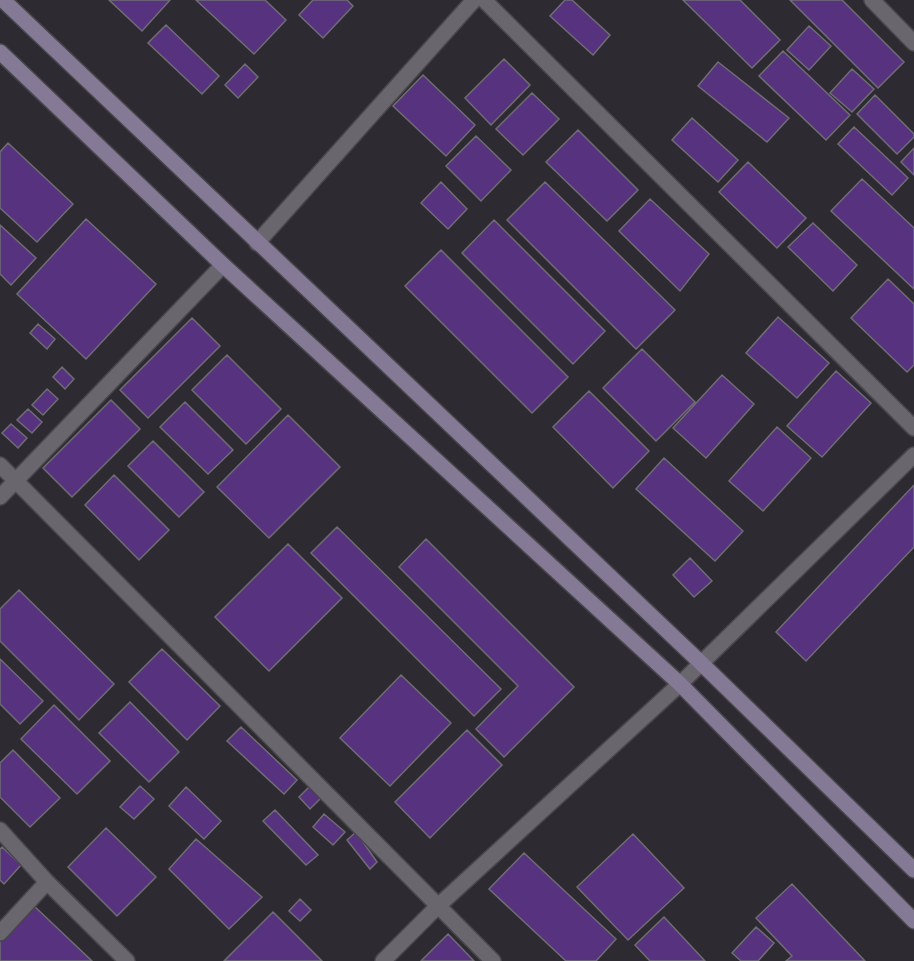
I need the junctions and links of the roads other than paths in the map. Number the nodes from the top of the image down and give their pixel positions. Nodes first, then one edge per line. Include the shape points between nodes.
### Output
1 (3, 0) edge
2 (474, 0) edge
3 (483, 0) edge
4 (872, 0) edge
5 (914, 43) edge
6 (0, 52) edge
7 (257, 243) junction
8 (223, 265) junction
9 (914, 428) edge
10 (914, 455) edge
11 (0, 465) edge
12 (16, 480) junction
13 (0, 497) edge
14 (700, 663) junction
15 (680, 684) junction
16 (0, 830) edge
17 (914, 870) edge
18 (47, 882) junction
19 (438, 906) junction
20 (914, 921) edge
21 (0, 933) edge
22 (127, 961) edge
23 (383, 961) edge
24 (493, 961) edge

1 - 7 main road
2 - 7 street
3 - 9 street
4 - 5 street
6 - 8 main road
7 - 14 main road
8 - 12 street
8 - 15 main road
10 - 14 street
11 - 12 street
12 - 13 street
12 - 19 street
14 - 15 street
14 - 17 main road
15 - 19 street
15 - 20 main road
16 - 18 street
18 - 21 street
18 - 22 street
19 - 23 street
19 - 24 street

